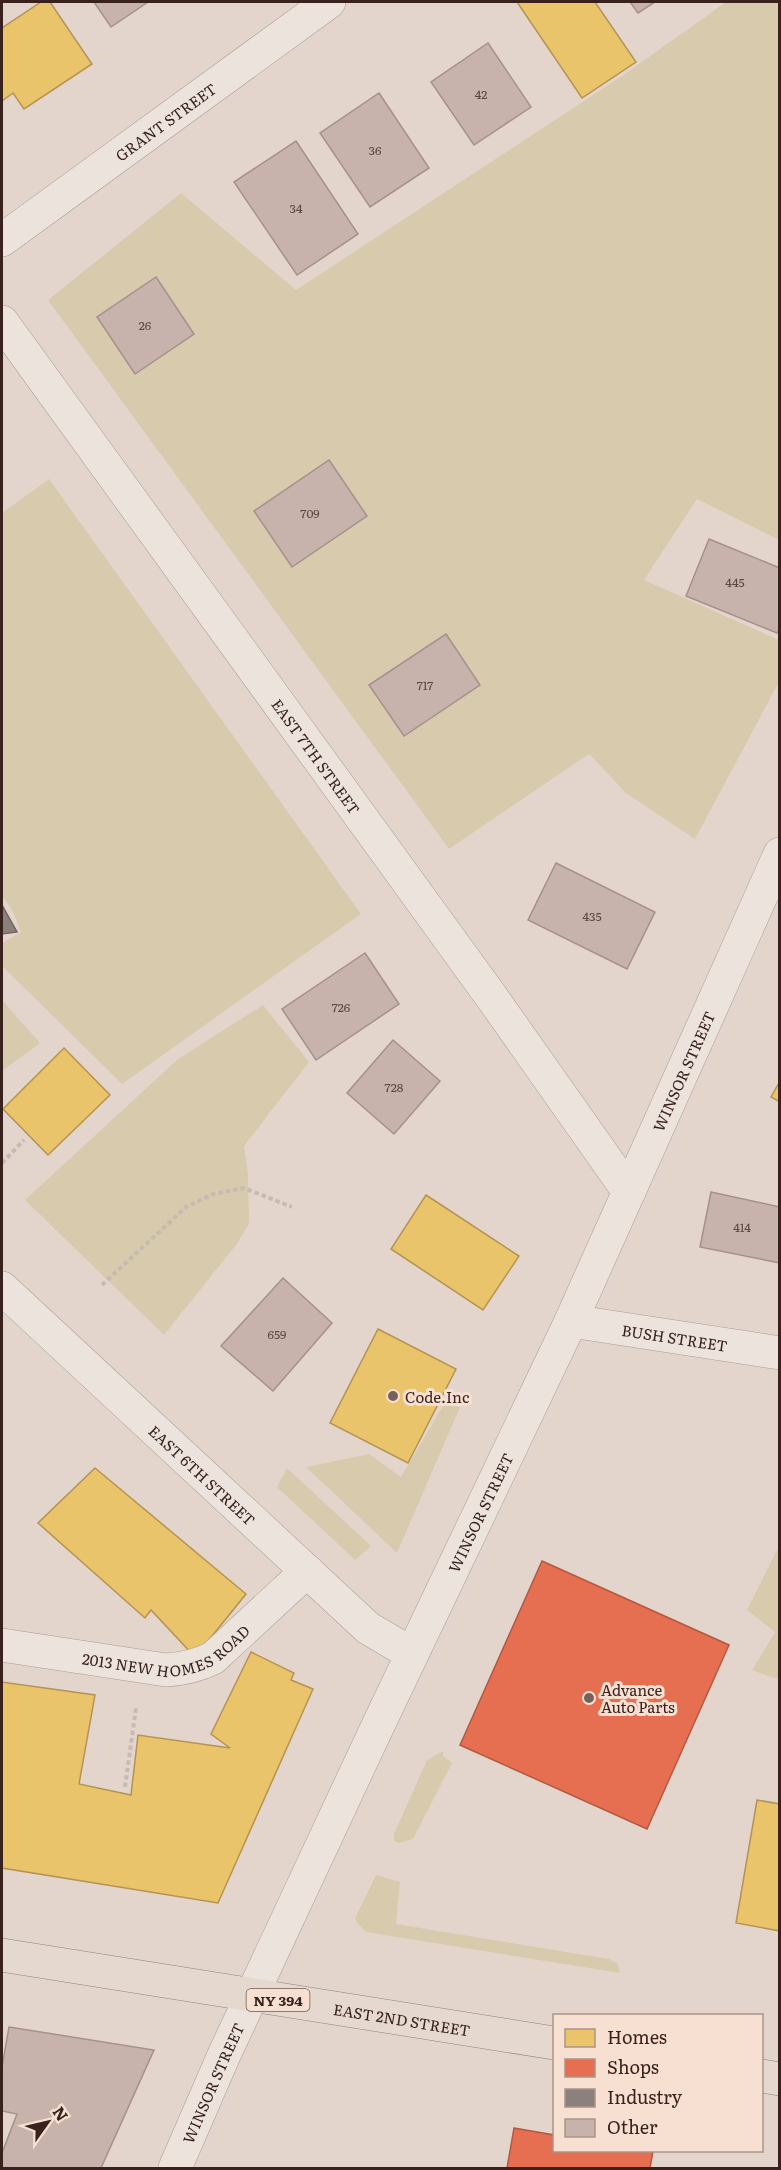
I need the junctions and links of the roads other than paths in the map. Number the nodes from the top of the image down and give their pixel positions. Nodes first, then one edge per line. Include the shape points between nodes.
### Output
1 (329, 2) edge
2 (2, 240) edge
3 (2, 322) edge
4 (780, 854) edge
5 (629, 1192) junction
6 (2, 1288) edge
7 (571, 1321) junction
8 (780, 1353) edge
9 (307, 1571) junction
10 (2, 1645) edge
11 (412, 1654) junction
12 (2, 1955) edge
13 (252, 1996) junction
14 (553, 2043) edge
15 (763, 2076) edge
16 (780, 2079) edge
17 (175, 2169) edge

1 - 2 street, GRANT STREET
3 - 5 street, EAST 7TH STREET
4 - 5 street, WINSOR STREET
5 - 7 street, WINSOR STREET
6 - 9 street, EAST 6TH STREET
7 - 8 street, BUSH STREET
7 - 11 street, WINSOR STREET
9 - 10 street, 2013 NEW HOMES ROAD via 213,1658 199,1666 166,1670
9 - 11 street, EAST 6TH STREET via 368,1628
11 - 13 street, WINSOR STREET
12 - 13 main road, EAST 2ND STREET / NY 394
13 - 14 main road, EAST 2ND STREET / NY 394
13 - 17 street, WINSOR STREET
15 - 16 main road

